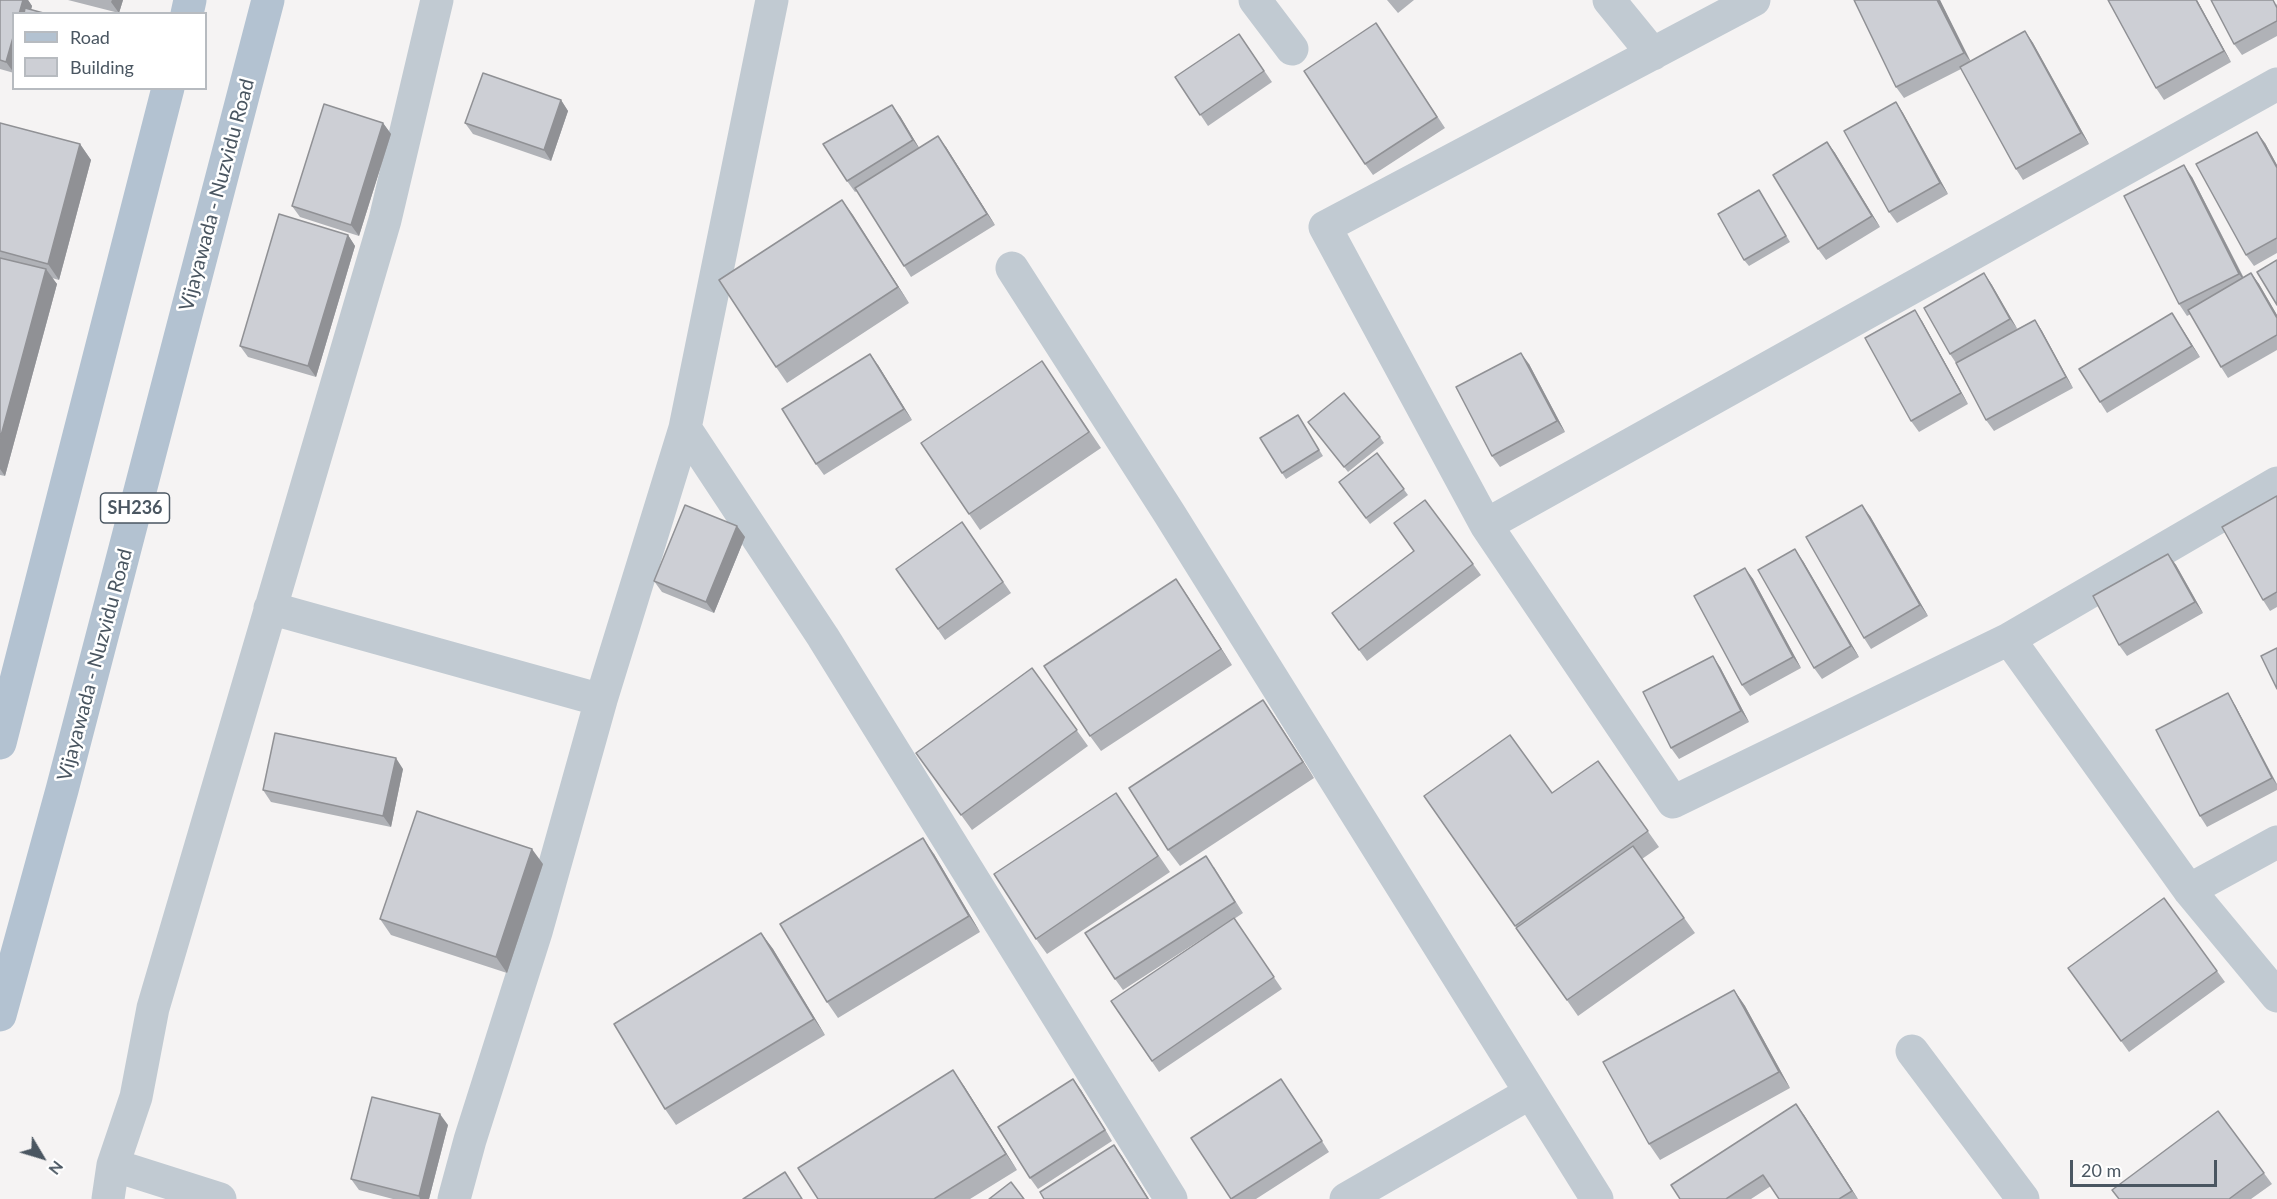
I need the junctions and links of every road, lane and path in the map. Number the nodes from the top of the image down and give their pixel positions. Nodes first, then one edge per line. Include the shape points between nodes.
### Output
1 (268, 0) edge
2 (437, 0) edge
3 (772, 0) edge
4 (1255, 0) edge
5 (1609, 0) edge
6 (1754, 0) edge
7 (1292, 49) dead end
8 (1653, 54) junction
9 (2277, 84) edge
10 (167, 90) edge
11 (1012, 268) dead end
12 (685, 428) junction
13 (2277, 483) edge
14 (1486, 525) junction
15 (270, 608) junction
16 (2009, 639) junction
17 (601, 700) junction
18 (0, 743) edge
19 (2277, 842) edge
20 (2189, 890) junction
21 (2277, 996) edge
22 (0, 1015) edge
23 (1912, 1051) dead end
24 (1530, 1093) junction
25 (113, 1165) junction
26 (108, 1199) edge
27 (220, 1199) edge
28 (454, 1199) edge
29 (1171, 1199) edge
30 (1346, 1199) edge
31 (1597, 1199) edge
32 (2024, 1199) edge

1 - 22 main road, Vijayawada - Nuzvidu Road / SH236
2 - 15 street via 385,220
3 - 12 street
4 - 7 street
5 - 8 street
6 - 8 street
8 - 14 street via 1325,227
9 - 14 street
10 - 18 main road
11 - 24 street
12 - 17 street
12 - 29 street via 823,637
13 - 16 street
14 - 16 street via 1673,802
15 - 17 street
15 - 25 street via 153,1008 136,1097
16 - 20 street
17 - 28 street via 536,932
19 - 20 street
20 - 21 street
23 - 32 street
24 - 30 street
24 - 31 street
25 - 26 street
25 - 27 street

